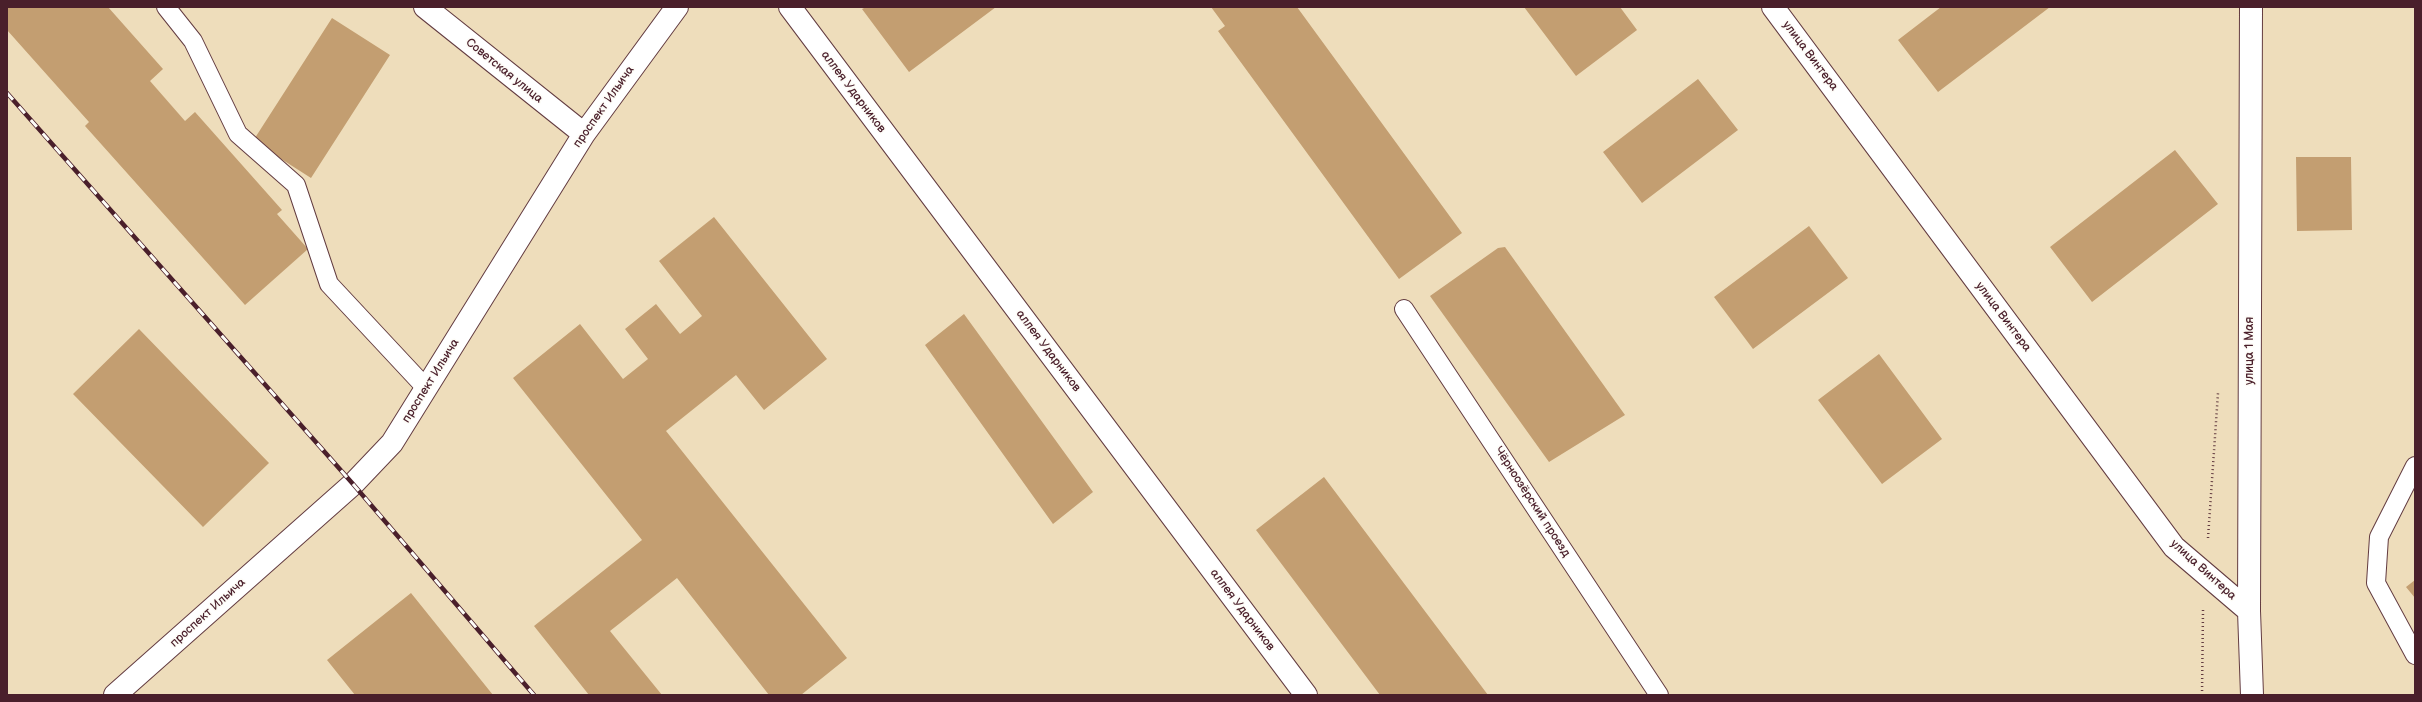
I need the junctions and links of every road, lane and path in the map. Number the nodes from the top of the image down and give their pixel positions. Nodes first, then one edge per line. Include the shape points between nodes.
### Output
1 (166, 7) edge
2 (425, 7) edge
3 (677, 7) edge
4 (790, 7) edge
5 (1773, 7) edge
6 (2251, 7) edge
7 (584, 134) junction
8 (1404, 309) dead end
9 (426, 388) junction
10 (2218, 392) dead end
11 (2415, 466) edge
12 (2206, 574) junction
13 (2249, 611) junction
14 (2415, 655) edge
15 (116, 695) edge
16 (1306, 695) edge
17 (1659, 695) edge
18 (2202, 695) edge
19 (2252, 695) edge

1 - 9 lane via 194,41 238,134 296,185 329,284
2 - 7 street, Советская улица
3 - 7 street, проспект Ильича
4 - 16 street, аллея Ударников
5 - 12 street, улица Винтера via 2174,547
6 - 13 street, улица 1 Мая
7 - 9 street, проспект Ильича
8 - 17 lane, Чёрноозёрский проезд
9 - 15 street, проспект Ильича via 392,443 353,484
10 - 12 path
11 - 14 lane via 2379,537 2376,583
12 - 13 street, улица Винтера
12 - 18 path via 2202,627
13 - 19 street, улица 1 Мая

